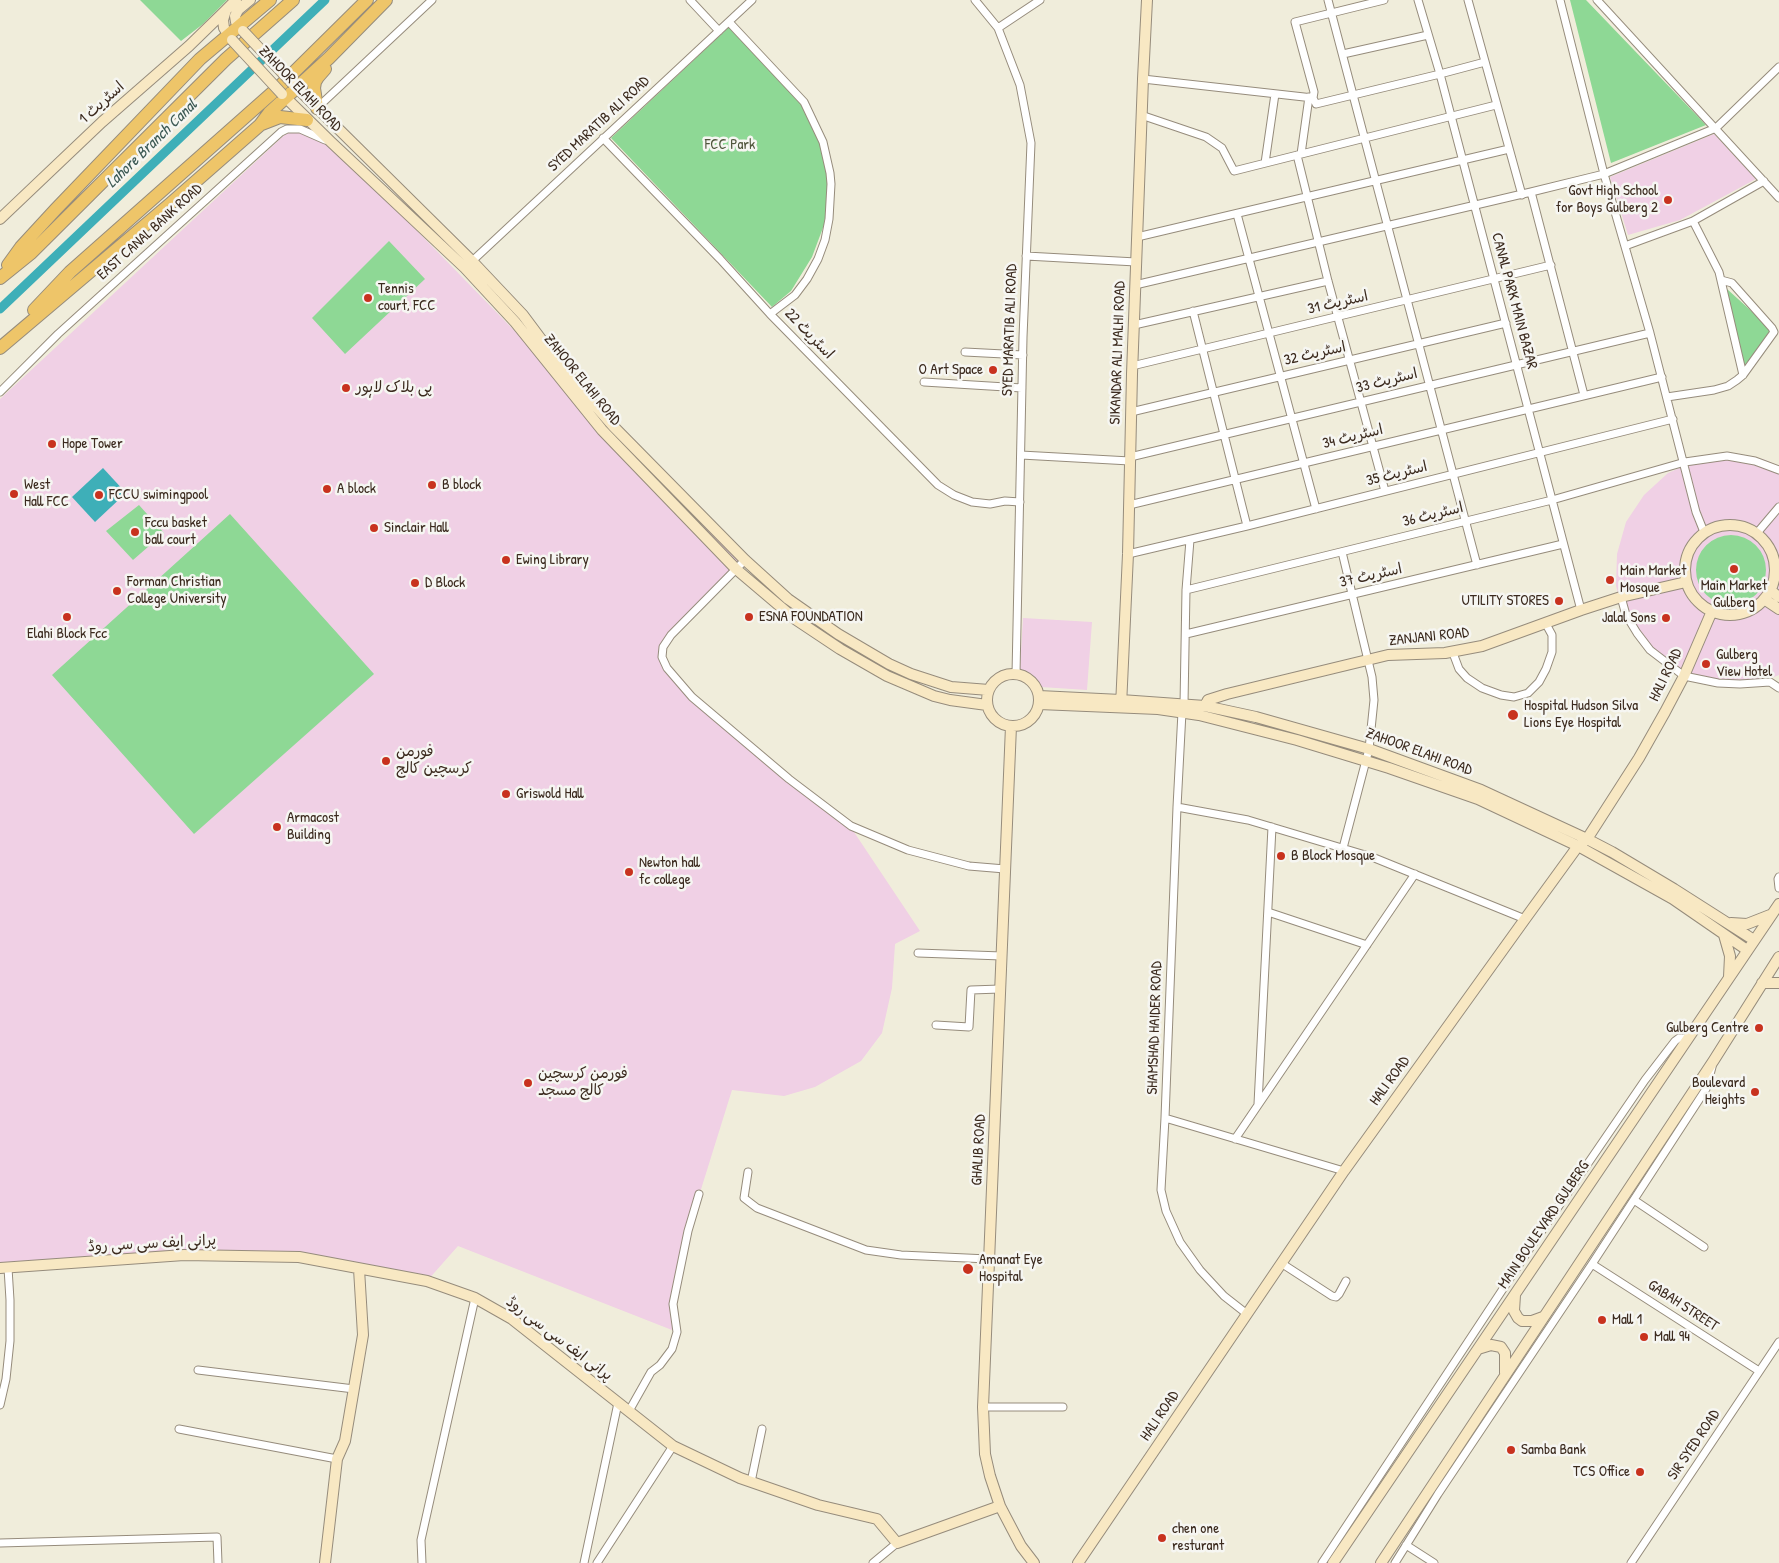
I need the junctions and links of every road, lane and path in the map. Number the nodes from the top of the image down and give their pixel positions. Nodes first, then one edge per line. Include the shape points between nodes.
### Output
1 (236, 0) edge
2 (250, 0) edge
3 (270, 0) edge
4 (293, 0) edge
5 (367, 0) edge
6 (386, 0) edge
7 (432, 0) edge
8 (690, 0) edge
9 (752, 0) edge
10 (975, 0) edge
11 (1040, 0) edge
12 (1147, 0) edge
13 (1328, 0) edge
14 (1384, 0) edge
15 (1418, 0) edge
16 (1468, 0) edge
17 (1560, 0) edge
18 (1597, 0) edge
19 (226, 10) junction
20 (1332, 13) junction
21 (729, 22) junction
22 (998, 28) junction
23 (206, 29) junction
24 (241, 29) junction
25 (719, 31) junction
26 (1428, 35) junction
27 (230, 37) junction
28 (1342, 54) junction
29 (329, 58) junction
30 (1485, 62) junction
31 (1779, 67) edge
32 (1440, 74) junction
33 (1143, 79) junction
34 (295, 86) junction
35 (1275, 94) junction
36 (1353, 95) junction
37 (284, 96) junction
38 (1311, 98) junction
39 (1496, 105) junction
40 (317, 108) junction
41 (1142, 115) junction
42 (1451, 117) junction
43 (307, 120) junction
44 (260, 125) junction
45 (1716, 128) junction
46 (603, 138) junction
47 (1365, 138) junction
48 (330, 142) junction
49 (1509, 150) junction
50 (1299, 155) junction
51 (1463, 161) junction
52 (1265, 163) junction
53 (1604, 174) junction
54 (1376, 181) junction
55 (1764, 181) junction
56 (1532, 192) junction
57 (1522, 195) junction
58 (1308, 197) junction
59 (1779, 198) edge
60 (1474, 205) junction
61 (1237, 214) junction
62 (0, 219) edge
63 (1693, 222) junction
64 (1388, 225) junction
65 (1137, 237) junction
66 (1318, 242) junction
67 (1625, 246) junction
68 (1026, 256) junction
69 (1249, 258) junction
70 (1136, 262) junction
71 (469, 265) junction
72 (1551, 265) junction
73 (0, 276) edge
74 (1495, 279) junction
75 (1721, 280) junction
76 (1328, 281) junction
77 (1135, 285) junction
78 (1259, 296) junction
79 (1407, 300) junction
80 (1193, 311) junction
81 (770, 314) junction
82 (1338, 317) junction
83 (1506, 323) junction
84 (1134, 325) junction
85 (1269, 333) junction
86 (1650, 333) junction
87 (1419, 344) junction
88 (0, 346) edge
89 (1202, 349) junction
90 (1574, 351) junction
91 (965, 352) dead end
92 (1023, 356) junction
93 (1349, 360) junction
94 (1516, 364) junction
95 (1132, 366) junction
96 (1743, 375) junction
97 (1280, 376) junction
98 (1662, 378) junction
99 (924, 382) dead end
100 (1430, 384) junction
101 (1022, 388) junction
102 (0, 392) edge
103 (1213, 392) junction
104 (1584, 395) junction
105 (1668, 397) junction
106 (1360, 401) junction
107 (1528, 409) junction
108 (1131, 412) junction
109 (1291, 418) junction
110 (1673, 419) junction
111 (1441, 430) junction
112 (1224, 434) junction
113 (1372, 446) junction
114 (1539, 452) junction
115 (1021, 455) junction
116 (1130, 459) junction
117 (1685, 462) junction
118 (1303, 463) junction
119 (1779, 470) edge
120 (1453, 474) junction
121 (1235, 479) junction
122 (1385, 492) junction
123 (1552, 500) junction
124 (1020, 502) junction
125 (1129, 505) junction
126 (1779, 507) edge
127 (1316, 509) junction
128 (1466, 521) junction
129 (1247, 526) junction
130 (1704, 532) junction
131 (1757, 533) junction
132 (1190, 540) junction
133 (1563, 544) junction
134 (1342, 552) junction
135 (1128, 554) junction
136 (746, 560) junction
137 (1477, 565) junction
138 (736, 569) junction
139 (1686, 582) junction
140 (1186, 590) junction
141 (1767, 594) junction
142 (1351, 595) junction
143 (1779, 597) edge
144 (1621, 598) junction
145 (1779, 609) edge
146 (1581, 610) junction
147 (1712, 611) junction
148 (1546, 624) junction
149 (1186, 634) junction
150 (1453, 652) junction
151 (1368, 660) junction
152 (1016, 674) junction
153 (1684, 676) junction
154 (1779, 688) edge
155 (989, 690) junction
156 (1039, 700) junction
157 (1121, 704) junction
158 (987, 705) junction
159 (1205, 706) junction
160 (1183, 708) junction
161 (1011, 726) junction
162 (1369, 749) junction
163 (1365, 760) junction
164 (1176, 807) junction
165 (1272, 827) junction
166 (1587, 839) junction
167 (1578, 846) junction
168 (1343, 848) junction
169 (1005, 869) junction
170 (1415, 874) junction
171 (1779, 877) edge
172 (1779, 888) edge
173 (1779, 904) edge
174 (1268, 912) junction
175 (1772, 914) junction
176 (1525, 919) junction
177 (1728, 922) junction
178 (1724, 935) junction
179 (1754, 940) junction
180 (1367, 945) junction
181 (1747, 950) junction
182 (918, 952) dead end
183 (1002, 956) junction
184 (1779, 957) edge
185 (1728, 978) junction
186 (1762, 983) junction
187 (1779, 983) edge
188 (1000, 989) junction
189 (936, 1025) dead end
190 (1688, 1038) junction
191 (1714, 1060) junction
192 (1258, 1105) junction
193 (1166, 1118) junction
194 (1235, 1139) junction
195 (1344, 1171) junction
196 (748, 1172) dead end
197 (700, 1194) dead end
198 (1634, 1200) junction
199 (1704, 1247) dead end
200 (988, 1259) junction
201 (1281, 1263) junction
202 (1592, 1264) junction
203 (4, 1268) edge
204 (359, 1269) junction
205 (1346, 1281) dead end
206 (1515, 1294) junction
207 (475, 1298) junction
208 (1247, 1314) junction
209 (1544, 1316) junction
210 (1779, 1342) edge
211 (1478, 1349) junction
212 (198, 1370) dead end
213 (1758, 1372) junction
214 (1504, 1376) junction
215 (354, 1389) junction
216 (618, 1403) junction
217 (0, 1405) edge
218 (983, 1407) junction
219 (1063, 1407) dead end
220 (629, 1412) junction
221 (762, 1429) dead end
222 (180, 1430) dead end
223 (673, 1446) junction
224 (337, 1459) junction
225 (751, 1482) junction
226 (1000, 1506) junction
227 (0, 1543) edge
228 (897, 1543) junction
229 (1406, 1545) junction
230 (600, 1562) edge
231 (218, 1563) edge
232 (325, 1563) edge
233 (422, 1563) edge
234 (584, 1563) edge
235 (872, 1563) edge
236 (1034, 1563) edge
237 (1078, 1563) edge
238 (1322, 1563) edge
239 (1333, 1563) edge
240 (1381, 1563) edge
241 (1395, 1563) edge
242 (1434, 1563) edge
243 (1631, 1563) edge

1 - 19 main road
2 - 24 main road via 235,14 234,19
3 - 24 highway
4 - 73 highway via 226,59 31,253
5 - 88 highway via 280,86 70,272
6 - 29 highway
7 - 40 street
8 - 25 street
9 - 21 street, SYED MARATIB ALI ROAD
10 - 22 street, SYED MARATIB ALI ROAD
11 - 22 street
12 - 33 main road, SIKANDAR ALI MALHI ROAD
13 - 20 street
14 - 20 street
15 - 26 street, CANAL PARK MAIN BAZAR
16 - 30 street
17 - 53 street
18 - 45 street
19 - 23 main road, اسٹریٹ 1
19 - 27 main road via 224,28
20 - 28 street
20 - 38 street via 1295,22 1314,92
21 - 25 street, SYED MARATIB ALI ROAD
21 - 81 street via 804,102 823,142 830,173 829,219 818,258 795,294
22 - 68 street, SYED MARATIB ALI ROAD via 1020,85 1031,144
23 - 27 main road
23 - 62 main road, اسٹریٹ 1
24 - 27 highway
24 - 34 main road, ZAHOOR ELAHI ROAD, bridge
25 - 46 street, SYED MARATIB ALI ROAD
26 - 28 street
26 - 32 street, CANAL PARK MAIN BAZAR
27 - 37 main road, ZAHOOR ELAHI ROAD, bridge
27 - 73 highway via 200,59 56,209
28 - 36 street
29 - 34 highway
29 - 40 highway via 327,68 315,82
30 - 32 street
30 - 39 street
31 - 45 street
32 - 36 street
32 - 42 street, CANAL PARK MAIN BAZAR
33 - 35 street
33 - 41 main road, SIKANDAR ALI MALHI ROAD
34 - 37 highway
34 - 40 main road, ZAHOOR ELAHI ROAD
35 - 38 street
35 - 52 street
36 - 38 street via 1316,104
36 - 47 street
37 - 43 main road, ZAHOOR ELAHI ROAD
37 - 44 highway
38 - 50 street
39 - 42 street
39 - 49 street
40 - 71 main road, ZAHOOR ELAHI ROAD
41 - 52 street via 1206,137 1222,148 1234,171
41 - 65 main road, SIKANDAR ALI MALHI ROAD
42 - 47 street
42 - 51 street, CANAL PARK MAIN BAZAR
43 - 44 highway via 280,117
43 - 48 main road, ZAHOOR ELAHI ROAD
44 - 88 highway
45 - 53 street
45 - 55 street
46 - 71 street, SYED MARATIB ALI ROAD
46 - 81 street, اسٹریٹ 22
47 - 50 street
47 - 54 street
48 - 71 main road, ZAHOOR ELAHI ROAD
48 - 102 street, EAST CANAL BANK ROAD via 300,129 281,132 58,334
49 - 51 street
49 - 57 street
50 - 52 street
50 - 58 street
51 - 54 street
51 - 60 street, CANAL PARK MAIN BAZAR
53 - 56 street
53 - 67 street
54 - 58 street
54 - 64 street
55 - 59 street
55 - 63 street
56 - 57 street
56 - 72 street
57 - 60 street
58 - 61 street
58 - 66 street
60 - 64 street
60 - 74 street, CANAL PARK MAIN BAZAR
61 - 65 street
61 - 69 street
63 - 67 street
63 - 75 street
64 - 66 street
64 - 79 street
65 - 70 main road, SIKANDAR ALI MALHI ROAD
66 - 69 street
66 - 76 street
67 - 86 street
68 - 70 street
68 - 92 street, SYED MARATIB ALI ROAD
69 - 77 street
69 - 78 street
70 - 77 main road, SIKANDAR ALI MALHI ROAD
71 - 136 main road, ZAHOOR ELAHI ROAD via 523,315 612,426
71 - 138 main road, ZAHOOR ELAHI ROAD via 602,430
72 - 74 street, اسٹریٹ 31
72 - 90 street
74 - 79 street, اسٹریٹ 31
74 - 83 street, CANAL PARK MAIN BAZAR
75 - 96 street
75 - 96 street via 1732,283 1774,332
76 - 78 street
76 - 82 street
77 - 84 main road, SIKANDAR ALI MALHI ROAD
78 - 80 street
78 - 85 street
79 - 82 street, اسٹریٹ 31
79 - 87 street
80 - 84 street
80 - 89 street
81 - 124 street, اسٹریٹ 22 via 938,485 972,502
82 - 85 street, اسٹریٹ 31
82 - 93 street
83 - 87 street, اسٹریٹ 32
83 - 94 street, CANAL PARK MAIN BAZAR
84 - 95 main road, SIKANDAR ALI MALHI ROAD
85 - 89 street, اسٹریٹ 31
85 - 97 street
86 - 90 street, اسٹریٹ 33
86 - 98 street
87 - 93 street, اسٹریٹ 32
87 - 100 street
89 - 95 street, اسٹریٹ 31
89 - 103 street
90 - 94 street, اسٹریٹ 33
90 - 104 street
91 - 92 street
92 - 101 street, SYED MARATIB ALI ROAD
93 - 97 street, اسٹریٹ 32
93 - 106 street
94 - 100 street, اسٹریٹ 33
94 - 107 street, CANAL PARK MAIN BAZAR
95 - 108 main road, SIKANDAR ALI MALHI ROAD
96 - 105 street via 1728,386
97 - 103 street, اسٹریٹ 32
97 - 109 street
98 - 104 street, اسٹریٹ 34
98 - 105 street
99 - 101 street
100 - 106 street, اسٹریٹ 33
100 - 111 street
101 - 115 street, SYED MARATIB ALI ROAD
103 - 108 street, اسٹریٹ 32
103 - 112 street
104 - 107 street, اسٹریٹ 34
105 - 110 street
106 - 109 street, اسٹریٹ 33
106 - 113 street
107 - 111 street, اسٹریٹ 34
107 - 114 street, CANAL PARK MAIN BAZAR
108 - 116 main road, SIKANDAR ALI MALHI ROAD
109 - 112 street, اسٹریٹ 33
109 - 118 street
110 - 114 street, اسٹریٹ 35
110 - 117 street
111 - 113 street, اسٹریٹ 34
111 - 120 street
112 - 116 street, اسٹریٹ 33
112 - 121 street
113 - 118 street, اسٹریٹ 34
113 - 122 street
114 - 120 street, اسٹریٹ 35
114 - 123 street, CANAL PARK MAIN BAZAR
115 - 116 street, اسٹریٹ 33
115 - 124 street, SYED MARATIB ALI ROAD
116 - 125 main road, SIKANDAR ALI MALHI ROAD
117 - 119 street, اسٹریٹ 36 via 1727,456
117 - 123 street, اسٹریٹ 36
117 - 130 street
118 - 121 street, اسٹریٹ 34
118 - 127 street
120 - 122 street, اسٹریٹ 35
120 - 128 street
121 - 125 street, اسٹریٹ 34
121 - 129 street
122 - 127 street, اسٹریٹ 35
123 - 128 street, اسٹریٹ 36
123 - 133 street, CANAL PARK MAIN BAZAR
124 - 152 street, SYED MARATIB ALI ROAD
125 - 135 main road, SIKANDAR ALI MALHI ROAD
126 - 131 street
127 - 129 street, اسٹریٹ 35
128 - 134 street, اسٹریٹ 36
128 - 137 street
129 - 132 street, اسٹریٹ 35
130 - 131 main road via 1731,524
130 - 139 main road via 1687,554
131 - 141 main road via 1774,559 1775,570
132 - 135 street, اسٹریٹ 35
132 - 140 street, SHAMSHAD HAIDER ROAD
133 - 137 street, اسٹریٹ 37
133 - 146 street, CANAL PARK MAIN BAZAR
134 - 140 street, اسٹریٹ 36
134 - 142 street
135 - 157 main road, SIKANDAR ALI MALHI ROAD
136 - 138 street
136 - 155 main road, ZAHOOR ELAHI ROAD via 788,599 889,664 951,687
137 - 142 street, اسٹریٹ 37
138 - 158 main road, ZAHOOR ELAHI ROAD via 795,619 887,676 934,696
138 - 169 street via 670,635 663,647 662,657 667,668 692,697 789,780 850,826 908,850 969,866
139 - 144 main road, ZANJANI ROAD
139 - 147 main road via 1693,596
140 - 149 street, SHAMSHAD HAIDER ROAD
141 - 143 main road
141 - 145 main road
141 - 147 main road via 1746,612 1723,614
142 - 149 street, اسٹریٹ 37
142 - 151 street
144 - 146 main road, ZANJANI ROAD
144 - 153 street via 1636,633 1650,650
146 - 148 main road, ZANJANI ROAD
147 - 153 main road, HALI ROAD
148 - 150 main road, ZANJANI ROAD via 1482,646
148 - 150 street via 1552,635 1552,652 1539,682 1528,694 1514,697 1482,688 1459,669
149 - 160 street, SHAMSHAD HAIDER ROAD
150 - 151 main road, ZANJANI ROAD via 1400,654
151 - 159 main road, ZANJANI ROAD via 1215,698 1208,700
151 - 162 street via 1374,700
152 - 155 main road via 1000,678
152 - 156 main road via 1031,681
153 - 154 street via 1718,683 1770,682
153 - 166 main road, HALI ROAD via 1639,758
155 - 158 main road
156 - 157 main road, ZAHOOR ELAHI ROAD
156 - 161 main road via 1032,718 1019,726
157 - 160 main road, ZAHOOR ELAHI ROAD
158 - 161 main road via 995,719
159 - 160 main road, ZAHOOR ELAHI ROAD
159 - 162 main road, ZAHOOR ELAHI ROAD
160 - 163 main road, ZAHOOR ELAHI ROAD
160 - 164 street, SHAMSHAD HAIDER ROAD
161 - 169 main road, GHALIB ROAD
162 - 163 street
162 - 166 main road, ZAHOOR ELAHI ROAD via 1481,790
163 - 167 main road, ZAHOOR ELAHI ROAD via 1478,799
163 - 168 street
164 - 165 street
164 - 193 street, SHAMSHAD HAIDER ROAD
165 - 168 street
165 - 174 street
166 - 167 main road, HALI ROAD
166 - 177 main road, ZAHOOR ELAHI ROAD
167 - 176 main road, HALI ROAD
167 - 178 main road, ZAHOOR ELAHI ROAD via 1673,899
168 - 170 street
169 - 183 main road, GHALIB ROAD
170 - 176 street
170 - 180 street
171 - 172 street
173 - 175 main road, MAIN BOULEVARD GULBERG
174 - 180 street
174 - 192 street
175 - 177 main road via 1754,923 1738,925
175 - 179 main road, MAIN BOULEVARD GULBERG
176 - 195 main road, HALI ROAD
177 - 179 main road, ZAHOOR ELAHI ROAD
178 - 181 main road, ZAHOOR ELAHI ROAD
178 - 185 main road via 1730,956
179 - 181 main road, MAIN BOULEVARD GULBERG
180 - 192 street
181 - 185 main road, MAIN BOULEVARD GULBERG
182 - 183 street
183 - 188 main road, GHALIB ROAD
184 - 186 main road
185 - 190 main road, MAIN BOULEVARD GULBERG
186 - 187 main road
186 - 191 main road
188 - 189 street via 971,990 969,1027
188 - 200 main road, GHALIB ROAD
190 - 206 main road, MAIN BOULEVARD GULBERG
190 - 238 street via 1675,1041 1645,1080
191 - 198 street via 1706,1089
191 - 209 main road
192 - 194 street
193 - 194 street
193 - 208 street, SHAMSHAD HAIDER ROAD via 1161,1190 1166,1211 1180,1242 1200,1270 1224,1296
194 - 195 street
195 - 201 main road, HALI ROAD
196 - 200 street via 744,1198 757,1208 866,1250
197 - 220 street via 688,1231 673,1304 676,1332 672,1349 651,1372
198 - 199 street
198 - 202 street
200 - 218 main road, GHALIB ROAD
201 - 205 street via 1332,1296 1336,1297
201 - 208 main road, HALI ROAD
202 - 213 street, GABAH STREET
202 - 229 street
203 - 204 main road, پرانی ایف سی سی روڈ via 184,1255 299,1257
203 - 217 street via 10,1300 10,1341
204 - 207 main road, پرانی ایف سی سی روڈ via 427,1281
204 - 215 main road via 363,1335
206 - 209 main road via 1514,1311 1518,1318 1532,1322
206 - 211 main road, MAIN BOULEVARD GULBERG
207 - 216 main road, پرانی ایف سی سی روڈ via 512,1319
207 - 233 street via 421,1540
208 - 237 main road, HALI ROAD
209 - 214 main road
210 - 213 street, SIR SYED ROAD
211 - 214 main road via 1501,1346 1505,1353
211 - 239 main road, MAIN BOULEVARD GULBERG
212 - 215 street
213 - 243 street, SIR SYED ROAD
214 - 240 main road
215 - 224 main road via 345,1441
216 - 220 main road, پرانی ایف سی سی روڈ
216 - 234 street
218 - 219 street
218 - 226 main road, GHALIB ROAD via 985,1454
220 - 223 main road, پرانی ایف سی سی روڈ
221 - 225 street
222 - 224 street
223 - 225 main road, پرانی ایف سی سی روڈ
223 - 230 street
224 - 232 main road
225 - 228 main road, پرانی ایف سی سی روڈ via 818,1505 877,1519
226 - 228 main road
226 - 236 main road, GHALIB ROAD
227 - 231 street via 217,1536
228 - 235 street
229 - 241 street
229 - 242 street

